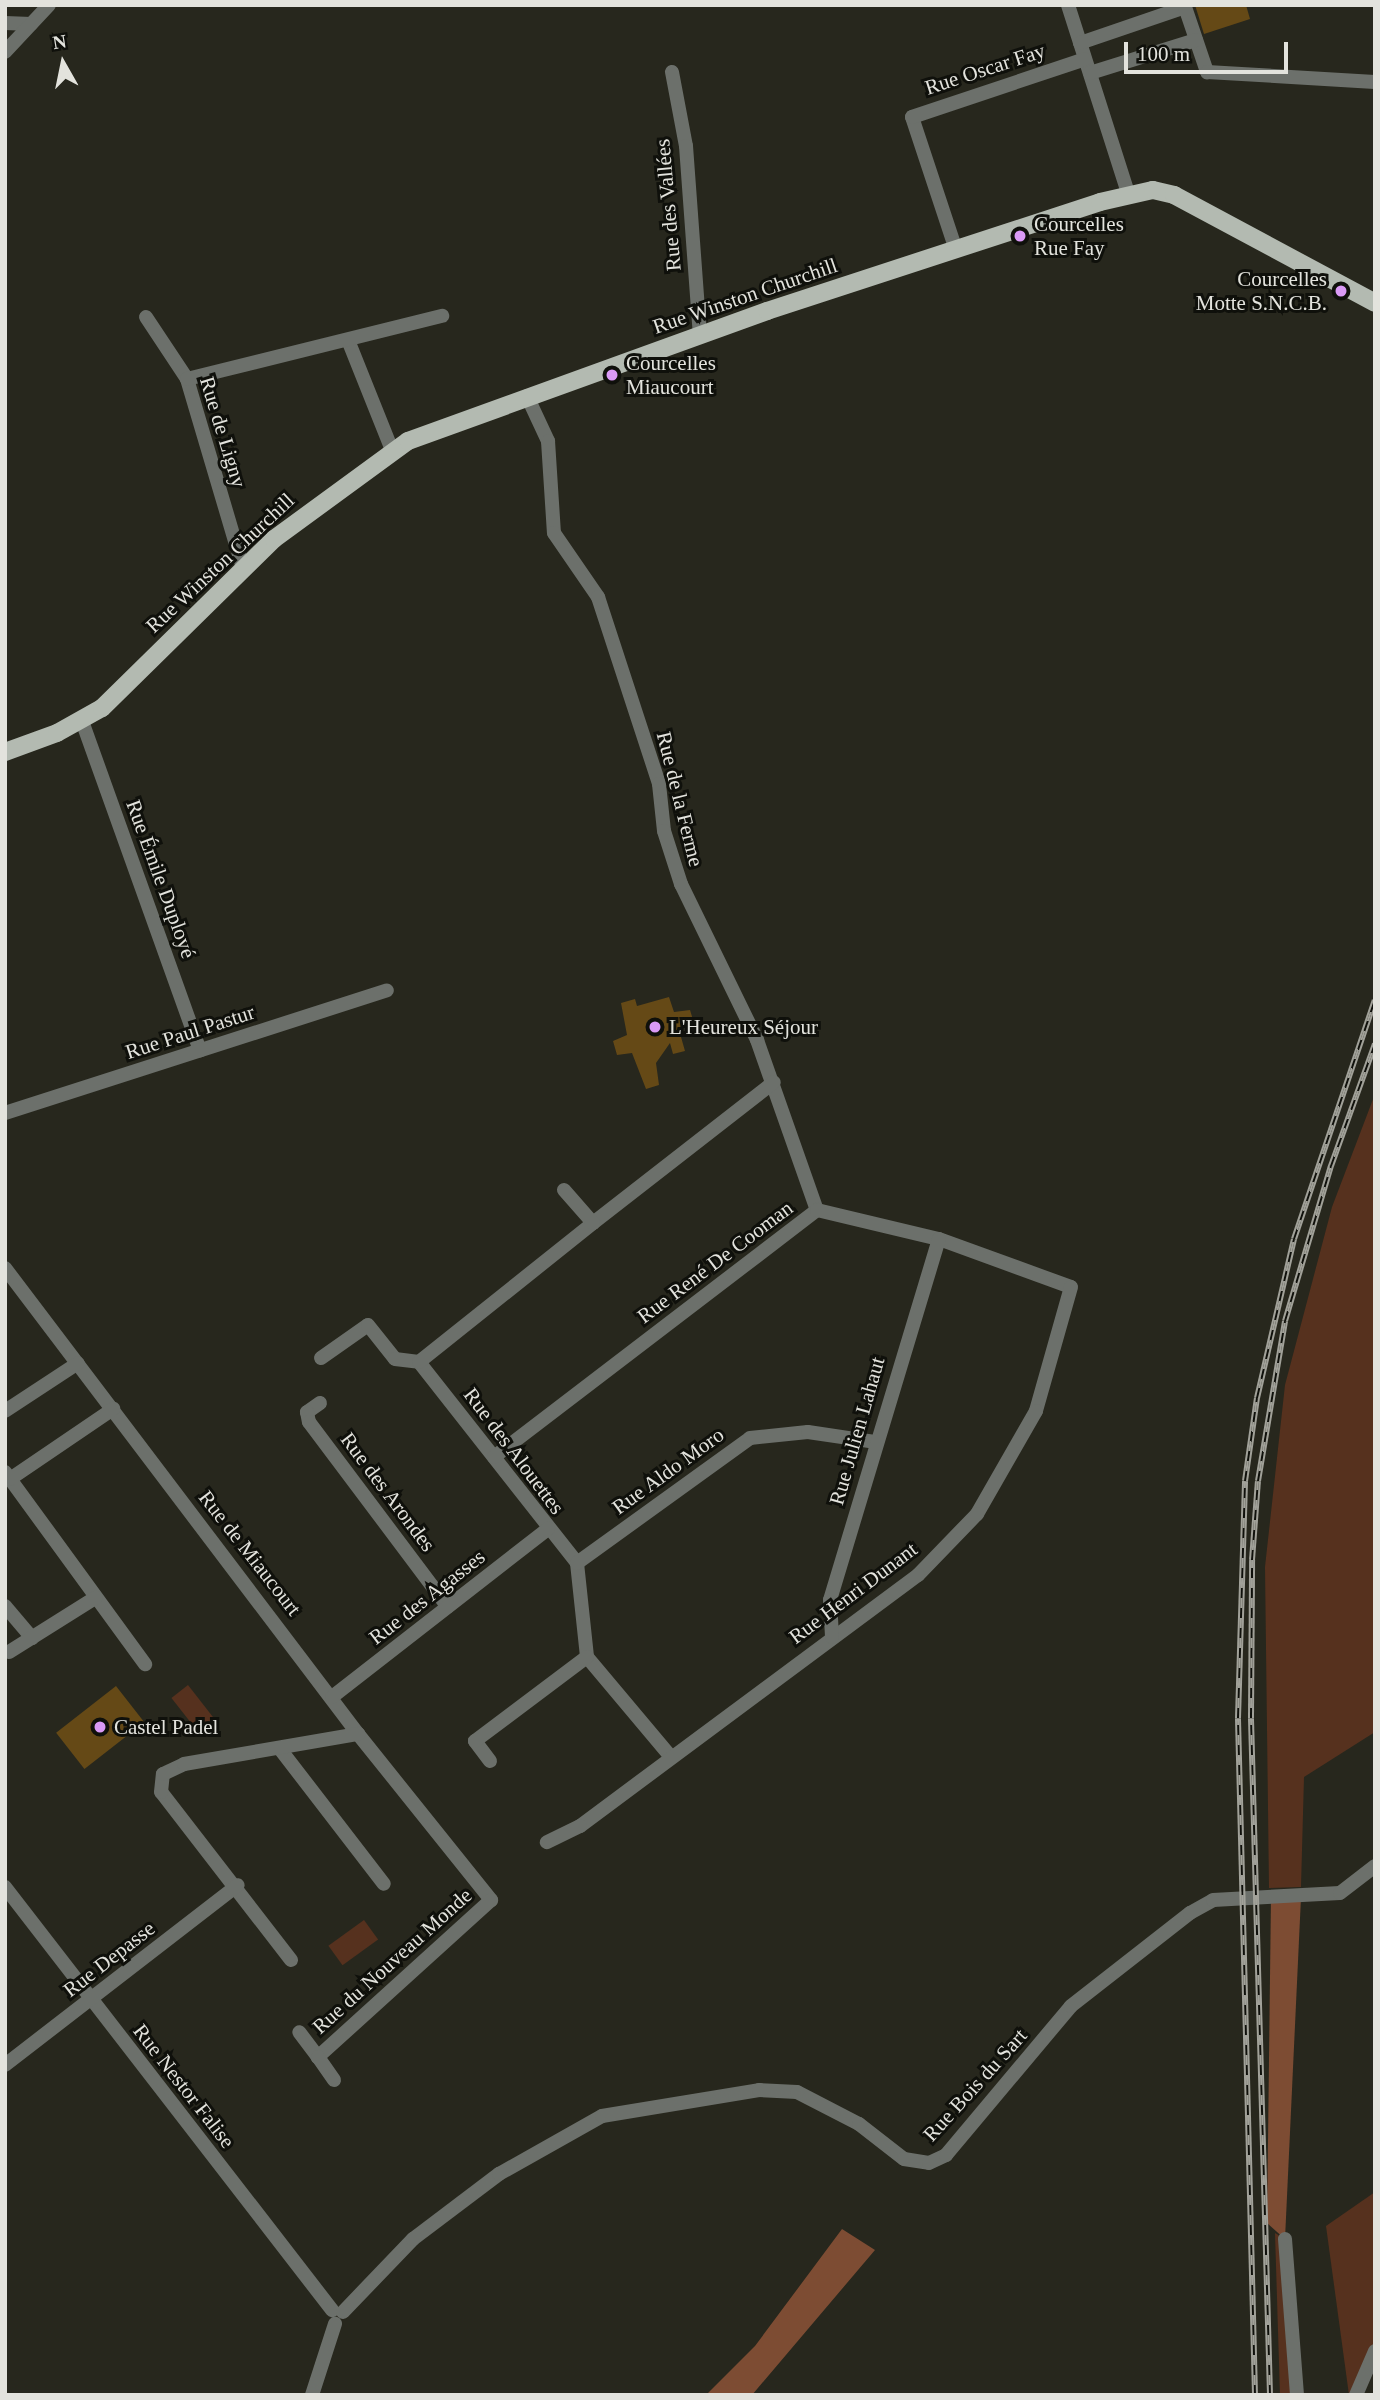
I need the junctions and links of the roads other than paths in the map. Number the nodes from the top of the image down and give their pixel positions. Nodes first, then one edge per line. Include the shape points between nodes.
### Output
1 (49, 5) edge
2 (1068, 5) edge
3 (5, 23) edge
4 (30, 24) junction
5 (1196, 40) junction
6 (1080, 43) junction
7 (5, 51) edge
8 (1085, 59) junction
9 (672, 72) dead end
10 (1090, 74) junction
11 (1375, 82) edge
12 (1128, 193) junction
13 (956, 250) junction
14 (1375, 303) edge
15 (442, 316) dead end
16 (146, 317) dead end
17 (700, 335) junction
18 (348, 340) junction
19 (187, 379) junction
20 (527, 396) junction
21 (392, 450) junction
22 (243, 568) junction
23 (82, 721) junction
24 (5, 751) edge
25 (387, 990) dead end
26 (200, 1051) junction
27 (774, 1082) junction
28 (5, 1113) edge
29 (564, 1190) dead end
30 (817, 1210) junction
31 (593, 1223) junction
32 (939, 1240) junction
33 (5, 1268) edge
34 (1071, 1287) joint
35 (321, 1359) dead end
36 (418, 1362) junction
37 (78, 1363) junction
38 (320, 1403) dead end
39 (113, 1409) junction
40 (5, 1411) edge
41 (876, 1442) junction
42 (494, 1457) junction
43 (8, 1476) edge
44 (548, 1529) junction
45 (577, 1563) junction
46 (95, 1598) junction
47 (5, 1606) edge
48 (448, 1607) junction
49 (832, 1637) junction
50 (32, 1638) junction
51 (9, 1652) dead end
52 (587, 1657) junction
53 (145, 1664) dead end
54 (332, 1697) junction
55 (358, 1734) junction
56 (280, 1749) junction
57 (671, 1757) junction
58 (490, 1761) dead end
59 (547, 1842) dead end
60 (462, 1863) joint
61 (1375, 1866) edge
62 (384, 1884) dead end
63 (238, 1885) junction
64 (5, 1887) edge
65 (291, 1960) dead end
66 (90, 2002) junction
67 (299, 2032) dead end
68 (318, 2057) junction
69 (5, 2065) edge
70 (334, 2080) dead end
71 (1285, 2239) dead end
72 (337, 2315) junction
73 (1375, 2351) edge
74 (312, 2395) edge
75 (1297, 2395) edge
76 (1356, 2395) edge

1 - 4 street
2 - 6 street
3 - 4 street
4 - 7 street
5 - 6 street via 1185,7
5 - 10 street
5 - 11 street via 1208,72
6 - 8 street
8 - 10 street
8 - 13 street, Rue Oscar Fay via 912,117
9 - 17 street, Rue des Vallées via 685,146
10 - 12 street
12 - 13 main road, Rue Winston Churchill
12 - 14 main road, Rue Winston Churchill via 1153,190 1174,195
13 - 17 main road, Rue Winston Churchill
15 - 18 street
16 - 19 street, Rue de Ligny
17 - 20 main road, Rue Winston Churchill
18 - 19 street
18 - 21 street
19 - 22 street, Rue de Ligny
20 - 21 main road, Rue Winston Churchill
20 - 27 street, Rue de la Ferme via 548,441 554,533 598,597 659,784 677,875
21 - 22 main road, Rue Winston Churchill via 324,499
22 - 23 main road, Rue Winston Churchill via 102,708
23 - 24 main road, Rue Winston Churchill
23 - 26 street, Rue Émile Duployé
25 - 26 street, Rue Paul Pastur
26 - 28 street, Rue Paul Pastur
27 - 30 street, Rue de la Ferme
27 - 31 street
29 - 31 street
30 - 32 street, Rue René De Cooman
30 - 42 street, Rue René De Cooman
31 - 36 street
32 - 34 street, Rue René De Cooman
32 - 41 street, Rue Julien Lahaut
33 - 37 street, Rue de Miaucourt
34 - 49 street, Rue Henri Dunant via 1036,1410 977,1514 918,1575
35 - 36 street via 368,1325 395,1359
36 - 42 street, Rue des Alouettes
37 - 39 street, Rue de Miaucourt
37 - 40 street
38 - 48 street, Rue des Arondes via 307,1412 309,1422
39 - 43 street
39 - 54 street, Rue de Miaucourt
41 - 45 street, Rue Aldo Moro via 808,1432 750,1438
41 - 49 street, Rue Julien Lahaut via 830,1600
42 - 44 street, Rue des Alouettes
43 - 46 street
44 - 45 street, Rue des Alouettes
44 - 48 street, Rue des Agasses
45 - 52 street
46 - 50 street
46 - 53 street
47 - 50 street
48 - 54 street, Rue des Agasses
49 - 57 street, Rue Henri Dunant
50 - 51 street
52 - 57 street
52 - 58 street via 475,1741
54 - 55 street, Rue de Miaucourt
55 - 56 street
55 - 60 street, Rue de Miaucourt
56 - 62 street
56 - 63 street via 184,1765 163,1774 161,1792
57 - 59 street, Rue Henri Dunant via 580,1826
60 - 68 street, Rue du Nouveau Monde via 491,1900
61 - 72 street, Rue Bois du Sart via 1340,1893 1213,1900 1071,2006 946,2155 929,2163 904,2159 832,2107 797,2092 759,2090 602,2116 478,2190 413,2239
63 - 65 street
63 - 66 street, Rue Depasse
64 - 66 street, Rue Nestor Falise
66 - 69 street, Rue Depasse
66 - 72 street, Rue Nestor Falise
67 - 68 street, Rue du Nouveau Monde
68 - 70 street, Rue du Nouveau Monde
71 - 75 street
72 - 74 street, Rue Bois du Sart
73 - 76 street

